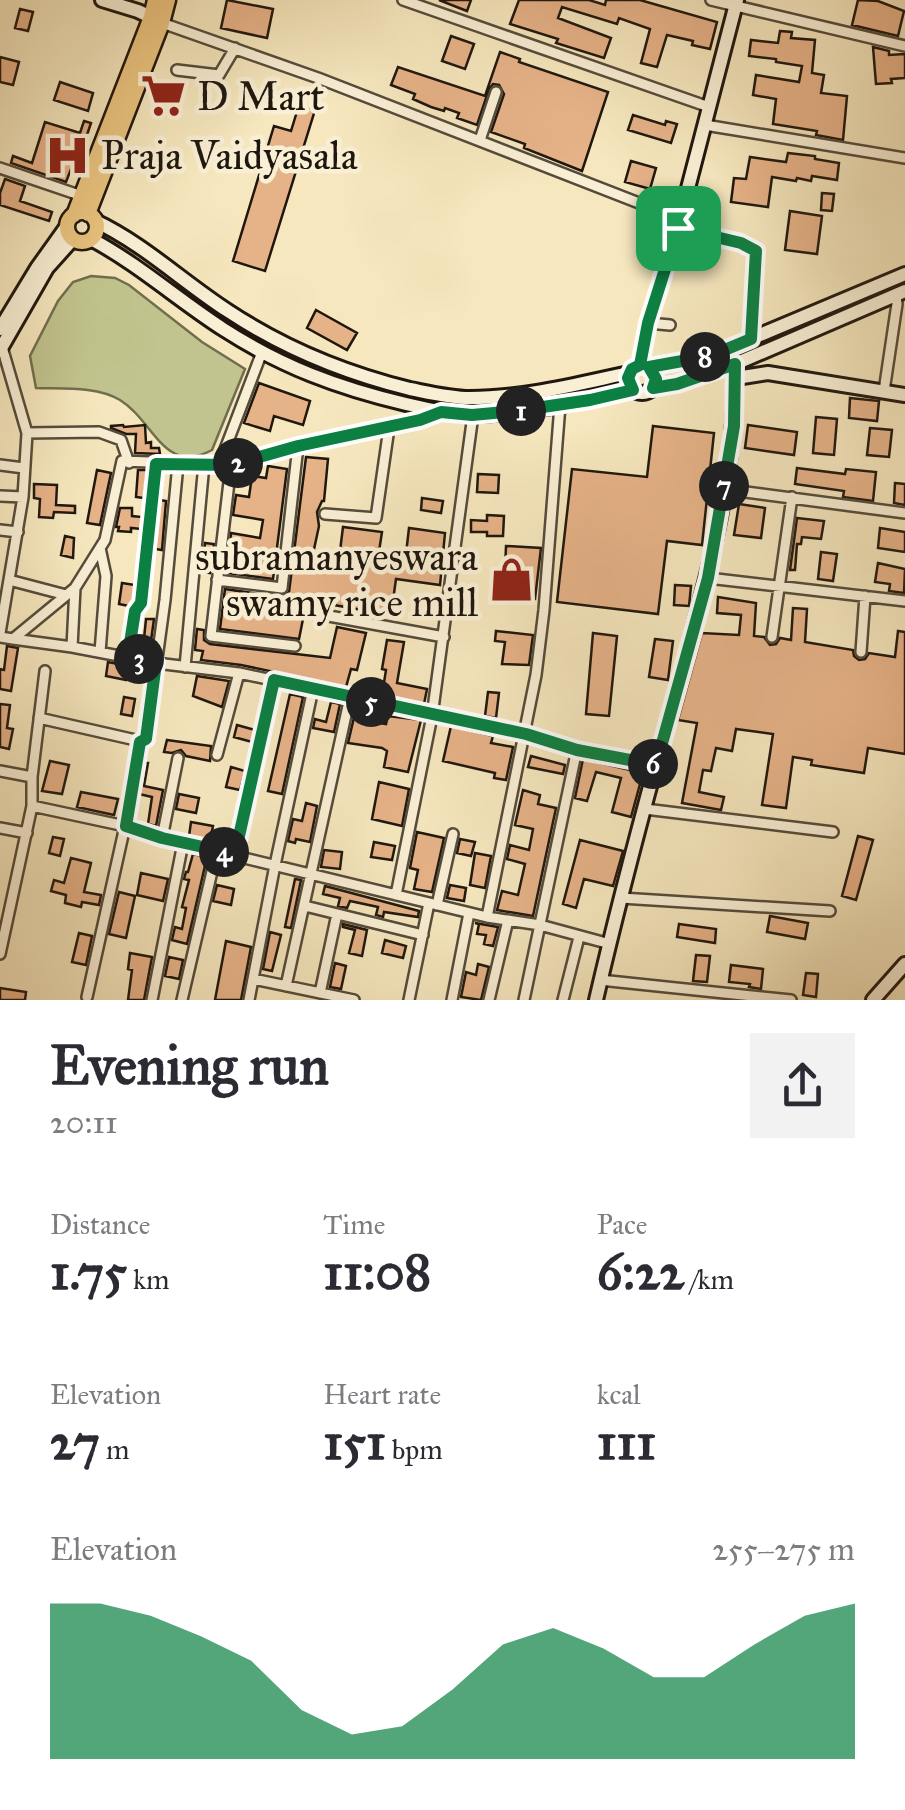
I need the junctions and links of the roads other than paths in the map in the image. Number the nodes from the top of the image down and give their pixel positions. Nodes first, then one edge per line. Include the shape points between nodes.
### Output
1 (102, 0) edge
2 (155, 0) edge
3 (168, 0) edge
4 (402, 0) edge
5 (711, 0) edge
6 (736, 3) edge
7 (156, 20) junction
8 (905, 46) edge
9 (235, 48) junction
10 (177, 70) dead end
11 (496, 92) dead end
12 (710, 107) junction
13 (705, 124) junction
14 (480, 140) junction
15 (905, 158) edge
16 (0, 168) edge
17 (82, 196) junction
18 (80, 223) junction
19 (679, 223) junction
20 (91, 239) joint
21 (905, 274) edge
22 (900, 293) edge
23 (648, 323) junction
24 (670, 325) dead end
25 (0, 329) edge
26 (751, 339) junction
27 (1, 347) edge
28 (262, 352) junction
29 (639, 368) junction
30 (735, 371) junction
31 (653, 388) junction
32 (633, 390) junction
33 (884, 391) junction
34 (905, 395) edge
35 (560, 405) junction
36 (441, 412) junction
37 (472, 415) junction
38 (389, 428) junction
39 (28, 433) junction
40 (298, 446) junction
41 (129, 462) junction
42 (156, 464) junction
43 (178, 464) junction
44 (204, 464) junction
45 (219, 464) junction
46 (0, 465) edge
47 (231, 465) junction
48 (24, 468) junction
49 (723, 489) junction
50 (0, 496) edge
51 (23, 498) junction
52 (792, 498) junction
53 (905, 512) edge
54 (325, 514) dead end
55 (0, 530) edge
56 (18, 532) junction
57 (100, 548) junction
58 (708, 578) junction
59 (9, 580) junction
60 (217, 580) junction
61 (779, 586) junction
62 (71, 592) junction
63 (3, 595) edge
64 (865, 596) junction
65 (905, 601) edge
66 (307, 612) dead end
67 (0, 635) edge
68 (444, 636) junction
69 (772, 637) dead end
70 (12, 639) junction
71 (294, 646) dead end
72 (72, 647) junction
73 (100, 652) junction
74 (861, 652) dead end
75 (128, 656) junction
76 (156, 663) junction
77 (185, 667) junction
78 (45, 671) dead end
79 (238, 673) junction
80 (274, 680) junction
81 (313, 689) junction
82 (350, 697) junction
83 (432, 716) junction
84 (39, 718) junction
85 (526, 734) junction
86 (140, 742) junction
87 (577, 750) junction
88 (217, 755) dead end
89 (178, 758) dead end
90 (656, 765) junction
91 (0, 771) edge
92 (32, 776) junction
93 (32, 806) junction
94 (644, 808) junction
95 (126, 826) junction
96 (0, 828) edge
97 (27, 832) junction
98 (833, 832) dead end
99 (453, 834) dead end
100 (162, 838) junction
101 (184, 843) junction
102 (217, 850) junction
103 (235, 854) junction
104 (275, 865) junction
105 (312, 876) junction
106 (396, 895) junction
107 (621, 898) junction
108 (433, 904) junction
109 (305, 906) junction
110 (830, 911) dead end
111 (469, 912) junction
112 (337, 914) junction
113 (487, 917) junction
114 (508, 920) junction
115 (3, 922) edge
116 (540, 925) junction
117 (422, 935) junction
118 (579, 936) junction
119 (610, 944) junction
120 (0, 954) edge
121 (905, 964) edge
122 (253, 980) junction
123 (600, 980) junction
124 (286, 986) junction
125 (320, 993) junction
126 (88, 997) dead end
127 (152, 1000) edge
128 (182, 1000) edge
129 (249, 1000) edge
130 (354, 1000) edge
131 (409, 1000) edge
132 (452, 1000) edge
133 (489, 1000) edge
134 (524, 1000) edge
135 (563, 1000) edge
136 (596, 1000) edge
137 (791, 1000) edge
138 (873, 1000) edge

1 - 7 street
2 - 7 main road
3 - 7 main road
4 - 12 street
5 - 6 street
6 - 8 street
6 - 12 street
7 - 9 street
7 - 17 main road
7 - 18 main road
9 - 10 street via 219,75
9 - 14 street
11 - 14 street
12 - 13 street
13 - 15 street
13 - 19 street
14 - 19 street
16 - 17 street
17 - 18 main road
18 - 20 main road via 96,231
18 - 25 street via 37,268
18 - 27 street
18 - 29 street via 143,249 238,318 372,379 466,398 520,395
19 - 23 street
19 - 26 street via 756,251
20 - 28 street
21 - 26 street
22 - 30 street
22 - 33 street
23 - 24 street
23 - 29 street
26 - 29 street via 710,356
27 - 39 street
28 - 36 street via 358,393
28 - 45 street
29 - 31 street via 656,379
29 - 32 street via 628,382
30 - 31 street
30 - 33 street
30 - 49 street
31 - 32 street
32 - 35 street
33 - 34 street
35 - 37 street
35 - 85 street via 544,610
36 - 37 street
36 - 38 street
37 - 68 street
38 - 40 street
38 - 54 street via 376,518
39 - 41 street via 99,432 121,440
39 - 48 street
40 - 47 street
40 - 60 street via 282,588
41 - 42 street
41 - 57 street via 122,461
42 - 43 street
42 - 75 street via 141,603
43 - 44 street
43 - 76 street
44 - 45 street
44 - 77 street
45 - 47 street
46 - 48 street
47 - 60 street
48 - 51 street
49 - 52 street
49 - 58 street
50 - 51 street
51 - 56 street
52 - 53 street
52 - 61 street
55 - 56 street
56 - 59 street
57 - 62 street
57 - 73 street via 106,576
58 - 61 street
58 - 90 street
59 - 62 street
59 - 63 street
60 - 71 street via 211,636
61 - 64 street
61 - 69 street
62 - 70 street
62 - 72 street
63 - 67 street
64 - 65 street
64 - 74 street
66 - 68 street
67 - 70 street
68 - 83 street
70 - 72 street
72 - 73 street
73 - 75 street
75 - 76 street
76 - 77 street
76 - 86 street via 146,739
77 - 79 street
78 - 84 street
79 - 80 street
79 - 88 street
80 - 81 street
80 - 103 street
81 - 82 street
81 - 104 street
82 - 83 street
82 - 105 street
83 - 85 street
83 - 106 street
84 - 86 street
84 - 92 street
85 - 87 street
85 - 113 street
86 - 95 street
87 - 90 street
87 - 116 street
89 - 100 street
90 - 94 street
91 - 92 street
92 - 93 street
93 - 95 street
93 - 97 street
94 - 98 street
94 - 107 street
95 - 100 street
95 - 126 street
96 - 97 street
97 - 115 street
99 - 108 street
100 - 101 street
101 - 102 street
101 - 127 street
102 - 103 street
102 - 128 street
103 - 104 street
104 - 105 street
104 - 122 street
105 - 106 street
105 - 109 street
106 - 108 street
107 - 110 street
107 - 119 street
108 - 111 street
108 - 117 street
109 - 112 street
109 - 124 street
111 - 113 street
111 - 132 street
112 - 117 street
112 - 125 street
113 - 114 street
114 - 116 street
114 - 133 street
115 - 120 street
116 - 118 street
116 - 134 street
117 - 131 street
118 - 119 street
118 - 135 street
119 - 123 street
121 - 138 street
122 - 124 street
122 - 129 street
123 - 136 street
123 - 137 street
124 - 125 street
125 - 130 street

